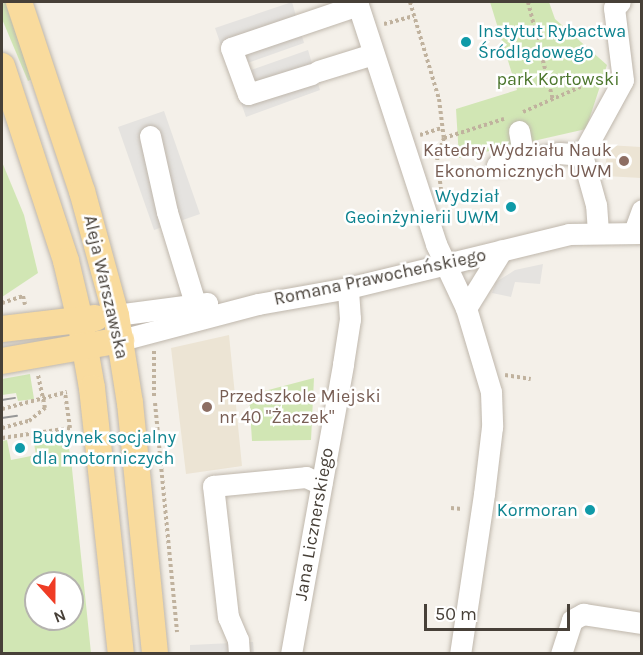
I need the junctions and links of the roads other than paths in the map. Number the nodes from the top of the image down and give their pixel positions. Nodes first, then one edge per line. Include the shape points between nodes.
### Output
1 (19, 2) edge
2 (620, 2) edge
3 (357, 3) edge
4 (373, 54) junction
5 (2, 66) edge
6 (519, 131) dead end
7 (150, 136) dead end
8 (582, 156) junction
9 (524, 160) junction
10 (497, 165) dead end
11 (642, 210) edge
12 (598, 232) junction
13 (638, 232) edge
14 (502, 250) junction
15 (444, 263) junction
16 (348, 288) junction
17 (73, 289) junction
18 (195, 303) junction
19 (258, 304) junction
20 (466, 308) junction
21 (116, 315) junction
22 (80, 320) junction
23 (38, 325) junction
24 (2, 329) edge
25 (121, 340) junction
26 (85, 345) junction
27 (2, 361) edge
28 (41, 363) junction
29 (84, 385) junction
30 (321, 484) junction
31 (642, 623) edge
32 (121, 654) edge
33 (155, 654) edge
34 (239, 654) edge
35 (291, 654) edge
36 (460, 654) edge
37 (561, 654) edge

1 - 21 main road, Aleja Warszawska via 82,191
2 - 8 street via 614,8 623,80
3 - 4 street
3 - 4 street via 231,48 248,94
4 - 15 street
5 - 17 main road, Aleja Warszawska
6 - 9 street
7 - 18 street via 167,212
8 - 9 street via 559,153
8 - 12 street via 596,205
9 - 10 street
11 - 13 street
12 - 13 street, Romana Prawocheńskiego
12 - 14 street, Romana Prawocheńskiego via 569,234
14 - 15 street, Romana Prawocheńskiego
14 - 20 street, Romana Prawocheńskiego
15 - 16 street, Romana Prawocheńskiego
15 - 20 street
16 - 19 street, Romana Prawocheńskiego
16 - 30 street, Jana Licznerskiego via 350,320
17 - 22 main road, Aleja Warszawska
17 - 23 main road
18 - 19 street, Romana Prawocheńskiego
18 - 21 street, Romana Prawocheńskiego
19 - 25 street, Romana Prawocheńskiego
20 - 36 street via 491,392 492,426
21 - 22 main road
21 - 25 main road, Aleja Warszawska
22 - 23 main road
22 - 26 main road, Aleja Warszawska
23 - 24 main road
25 - 26 main road
25 - 33 main road, Aleja Warszawska
26 - 28 main road
26 - 29 main road, Aleja Warszawska
27 - 28 main road
28 - 29 main road
29 - 32 main road, Aleja Warszawska
30 - 34 street via 306,477 213,486 228,617 238,640
30 - 35 street, Jana Licznerskiego
31 - 37 street via 583,614 572,620

